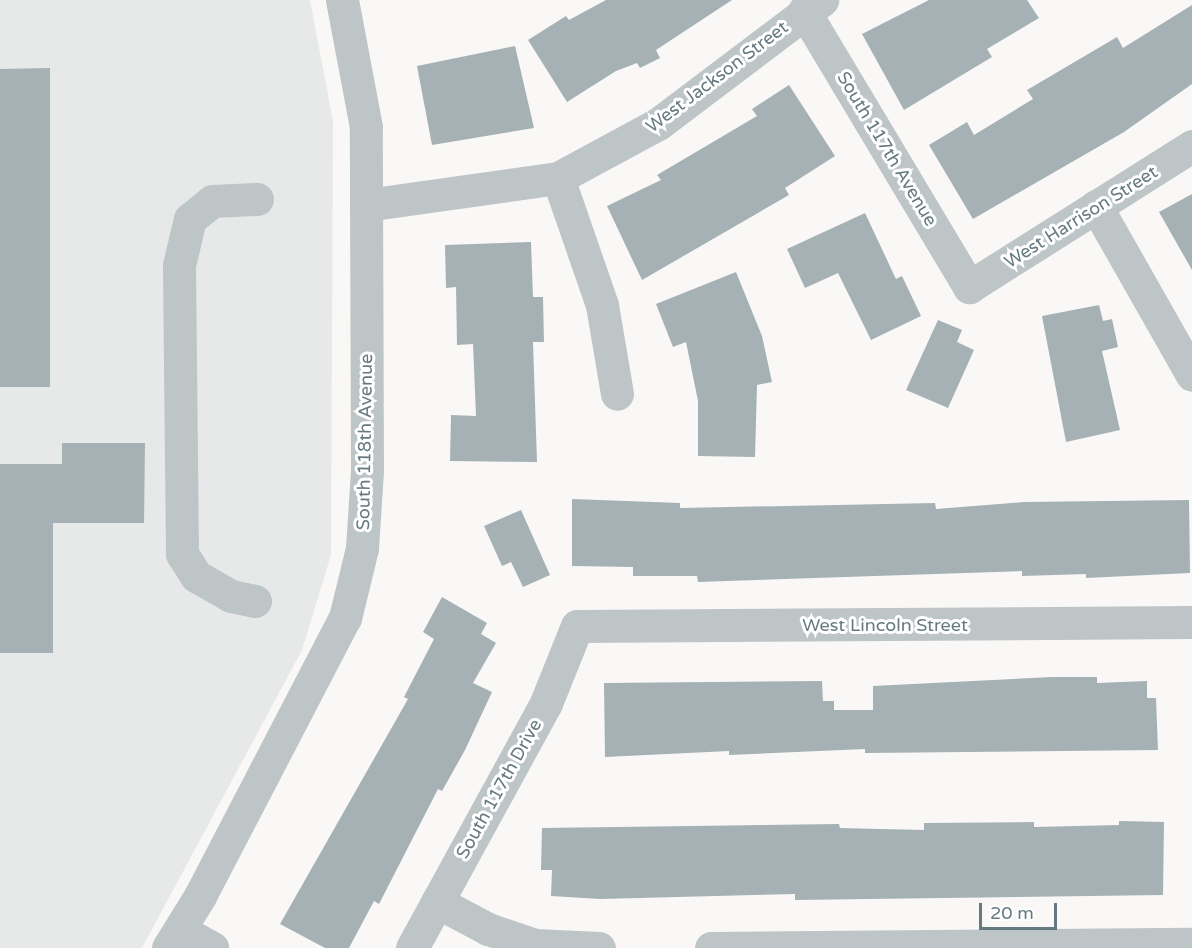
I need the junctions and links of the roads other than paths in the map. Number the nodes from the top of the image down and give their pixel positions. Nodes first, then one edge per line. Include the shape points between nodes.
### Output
1 (342, 0) edge
2 (813, 6) edge
3 (1192, 146) edge
4 (558, 178) junction
5 (257, 200) dead end
6 (366, 206) junction
7 (1096, 206) junction
8 (969, 287) joint
9 (1192, 375) edge
10 (617, 394) dead end
11 (255, 601) dead end
12 (1192, 622) edge
13 (578, 626) joint
14 (437, 902) junction
15 (174, 939) edge
16 (1192, 944) edge
17 (212, 948) edge
18 (412, 948) edge
19 (599, 948) edge
20 (711, 948) edge

1 - 6 street, South 118th Avenue via 366,128
2 - 4 street, West Jackson Street via 658,124
2 - 8 street, South 117th Avenue
3 - 7 street, West Harrison Street
4 - 6 street, West Jackson Street
4 - 10 street via 602,304
5 - 11 street via 212,201 190,219 179,265 183,554 196,576 231,596
6 - 15 street, South 118th Avenue via 366,511 352,597 345,618
7 - 8 street, West Harrison Street
7 - 9 street
12 - 13 street, West Lincoln Street
13 - 14 street, South 117th Drive via 546,703
14 - 18 street, South 117th Drive
14 - 19 street via 488,929 535,945
15 - 17 street
16 - 20 street

